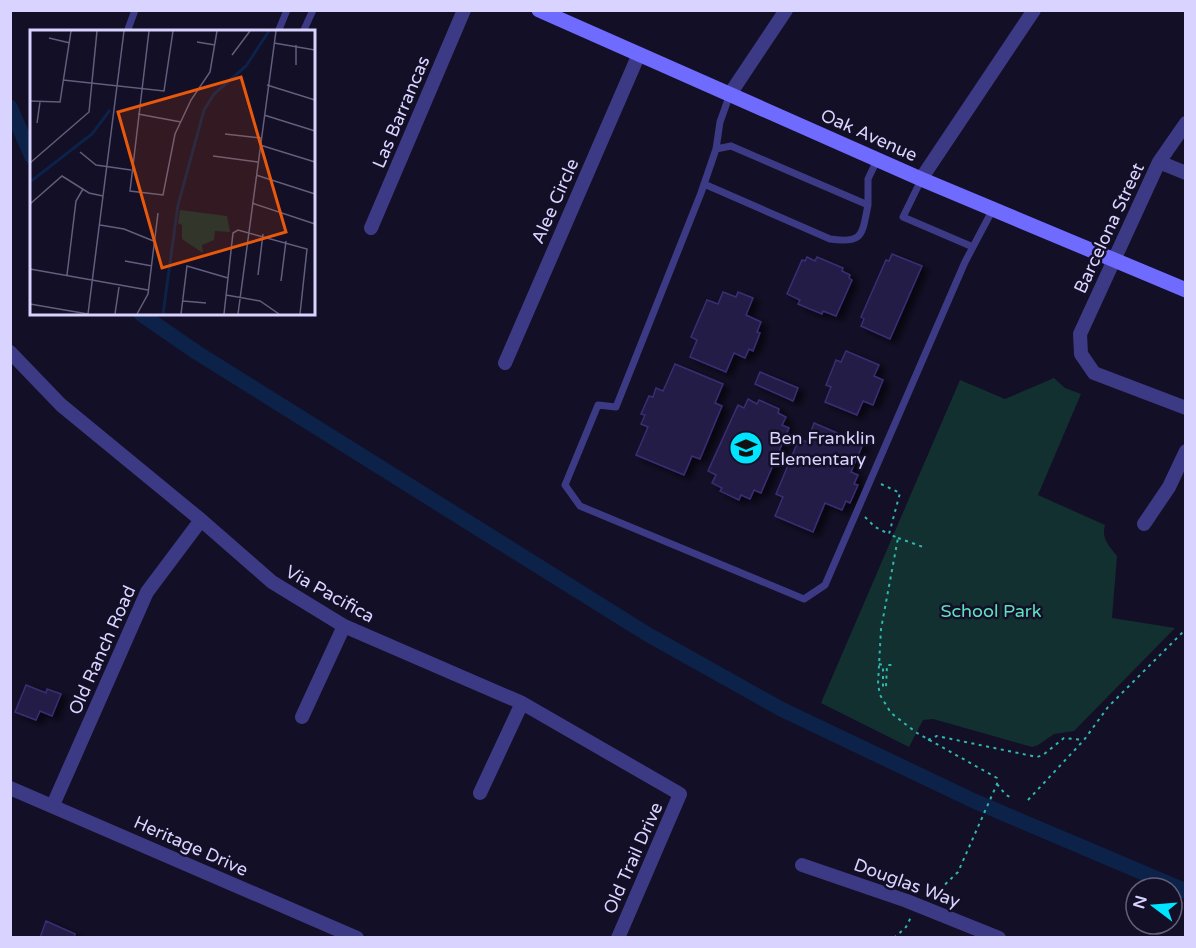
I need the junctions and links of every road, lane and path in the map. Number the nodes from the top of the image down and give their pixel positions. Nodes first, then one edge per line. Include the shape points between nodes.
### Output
1 (135, 10) edge
2 (287, 10) edge
3 (313, 10) edge
4 (465, 10) edge
5 (539, 10) edge
6 (786, 10) edge
7 (1034, 10) edge
8 (128, 30) edge
9 (279, 30) edge
10 (304, 30) edge
11 (639, 54) junction
12 (730, 94) junction
13 (1185, 123) edge
14 (716, 149) junction
15 (877, 159) junction
16 (1159, 162) junction
17 (1185, 173) edge
18 (921, 179) junction
19 (704, 184) junction
20 (868, 205) junction
21 (993, 209) junction
22 (371, 228) dead end
23 (973, 247) junction
24 (1113, 260) junction
25 (1185, 290) edge
26 (10, 352) edge
27 (505, 363) dead end
28 (1185, 408) edge
29 (1185, 451) edge
30 (870, 480) junction
31 (857, 510) junction
32 (201, 519) junction
33 (1144, 525) dead end
34 (890, 534) junction
35 (898, 538) junction
36 (926, 548) dead end
37 (344, 626) junction
38 (1185, 629) edge
39 (879, 664) junction
40 (894, 665) dead end
41 (522, 703) junction
42 (302, 717) dead end
43 (928, 740) junction
44 (1084, 740) junction
45 (997, 784) junction
46 (10, 788) edge
47 (480, 792) dead end
48 (680, 794) joint
49 (1012, 798) dead end
50 (1028, 800) dead end
51 (53, 805) junction
52 (802, 865) dead end
53 (932, 897) dead end
54 (911, 916) dead end
55 (357, 938) edge
56 (618, 938) edge
57 (894, 938) edge
58 (999, 938) edge

1 - 8 lane
2 - 9 lane
3 - 10 lane
4 - 22 street, Las Barrancas
5 - 11 street, Oak Avenue
6 - 12 street
7 - 18 street
11 - 12 street, Oak Avenue
11 - 27 street, Alee Circle
12 - 14 lane
12 - 15 street, Oak Avenue
13 - 16 street, Barcelona Street
14 - 19 lane
14 - 20 lane via 731,146
15 - 18 street, Oak Avenue
15 - 20 lane via 868,179
16 - 17 street
16 - 24 street, Barcelona Street
18 - 21 street, Oak Avenue
18 - 23 lane via 903,217
19 - 20 lane via 830,239 848,242 862,232
19 - 31 lane via 616,406 598,405 565,485 580,506 804,599 825,585
21 - 23 lane
21 - 24 street, Oak Avenue
23 - 30 lane
24 - 25 street, Oak Avenue
24 - 28 street, Barcelona Street via 1080,334 1081,354 1094,373
26 - 32 street, Via Pacifica via 61,405
29 - 33 street via 1169,487
30 - 31 lane
30 - 34 path via 900,493
31 - 34 path via 875,527
32 - 37 street, Via Pacifica via 272,582
32 - 51 street, Old Ranch Road via 147,592
34 - 35 path
35 - 36 path
35 - 39 path via 881,629
37 - 41 street, Via Pacifica
37 - 42 street
38 - 44 path via 1108,707
39 - 40 path via 883,665 883,687 887,665
39 - 43 path via 880,695 891,713
41 - 47 street
41 - 48 street, Via Pacifica
43 - 44 path via 937,736 1037,757 1064,738
43 - 45 path via 997,778
44 - 50 path
45 - 49 path
45 - 53 path via 958,872
46 - 51 street, Heritage Drive
48 - 56 street, Old Trail Drive
51 - 55 street, Heritage Drive
52 - 58 street, Douglas Way
54 - 57 path

